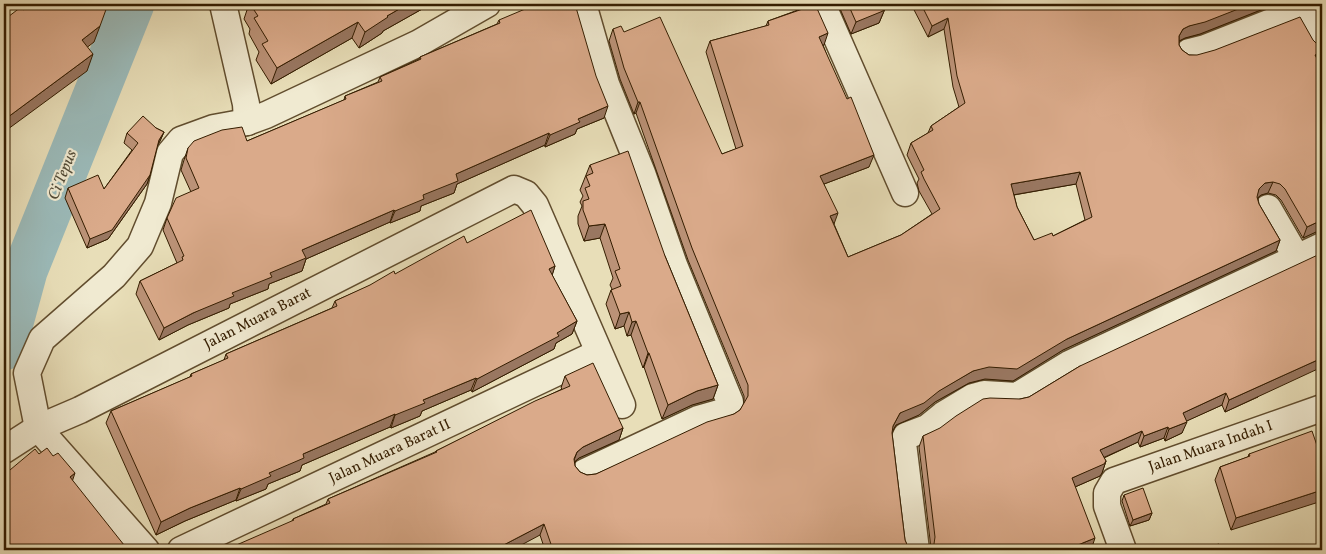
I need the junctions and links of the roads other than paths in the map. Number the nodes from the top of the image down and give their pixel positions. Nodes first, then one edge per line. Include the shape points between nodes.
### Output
1 (222, 4) edge
2 (487, 4) edge
3 (584, 4) edge
4 (822, 4) edge
5 (1302, 7) edge
6 (1322, 44) edge
7 (1189, 52) edge
8 (246, 113) junction
9 (905, 192) dead end
10 (1268, 208) dead end
11 (1322, 246) edge
12 (1297, 258) junction
13 (598, 353) junction
14 (622, 405) dead end
15 (1322, 408) edge
16 (38, 428) junction
17 (4, 450) edge
18 (584, 472) edge
19 (146, 550) edge
20 (181, 550) edge
21 (916, 550) edge
22 (1123, 550) edge

1 - 8 street
2 - 8 street via 418,43 266,115
3 - 18 street via 606,84 730,402 726,411 698,419
4 - 9 street
5 - 6 street
5 - 7 street via 1206,48
8 - 16 street via 181,140 170,153 158,203 140,246 114,276 42,338 26,373
10 - 12 street
11 - 12 street
12 - 21 street via 1069,364 1017,396 984,394 973,397 927,428 906,436 903,443
13 - 14 street
13 - 16 street, Jalan Muara Barat via 535,205 526,194 514,189 80,410
13 - 20 street, Jalan Muara Barat II
15 - 22 street, Jalan Muara Indah I via 1114,481 1107,494 1107,506
16 - 17 street, Jalan Muara Barat
16 - 19 street

